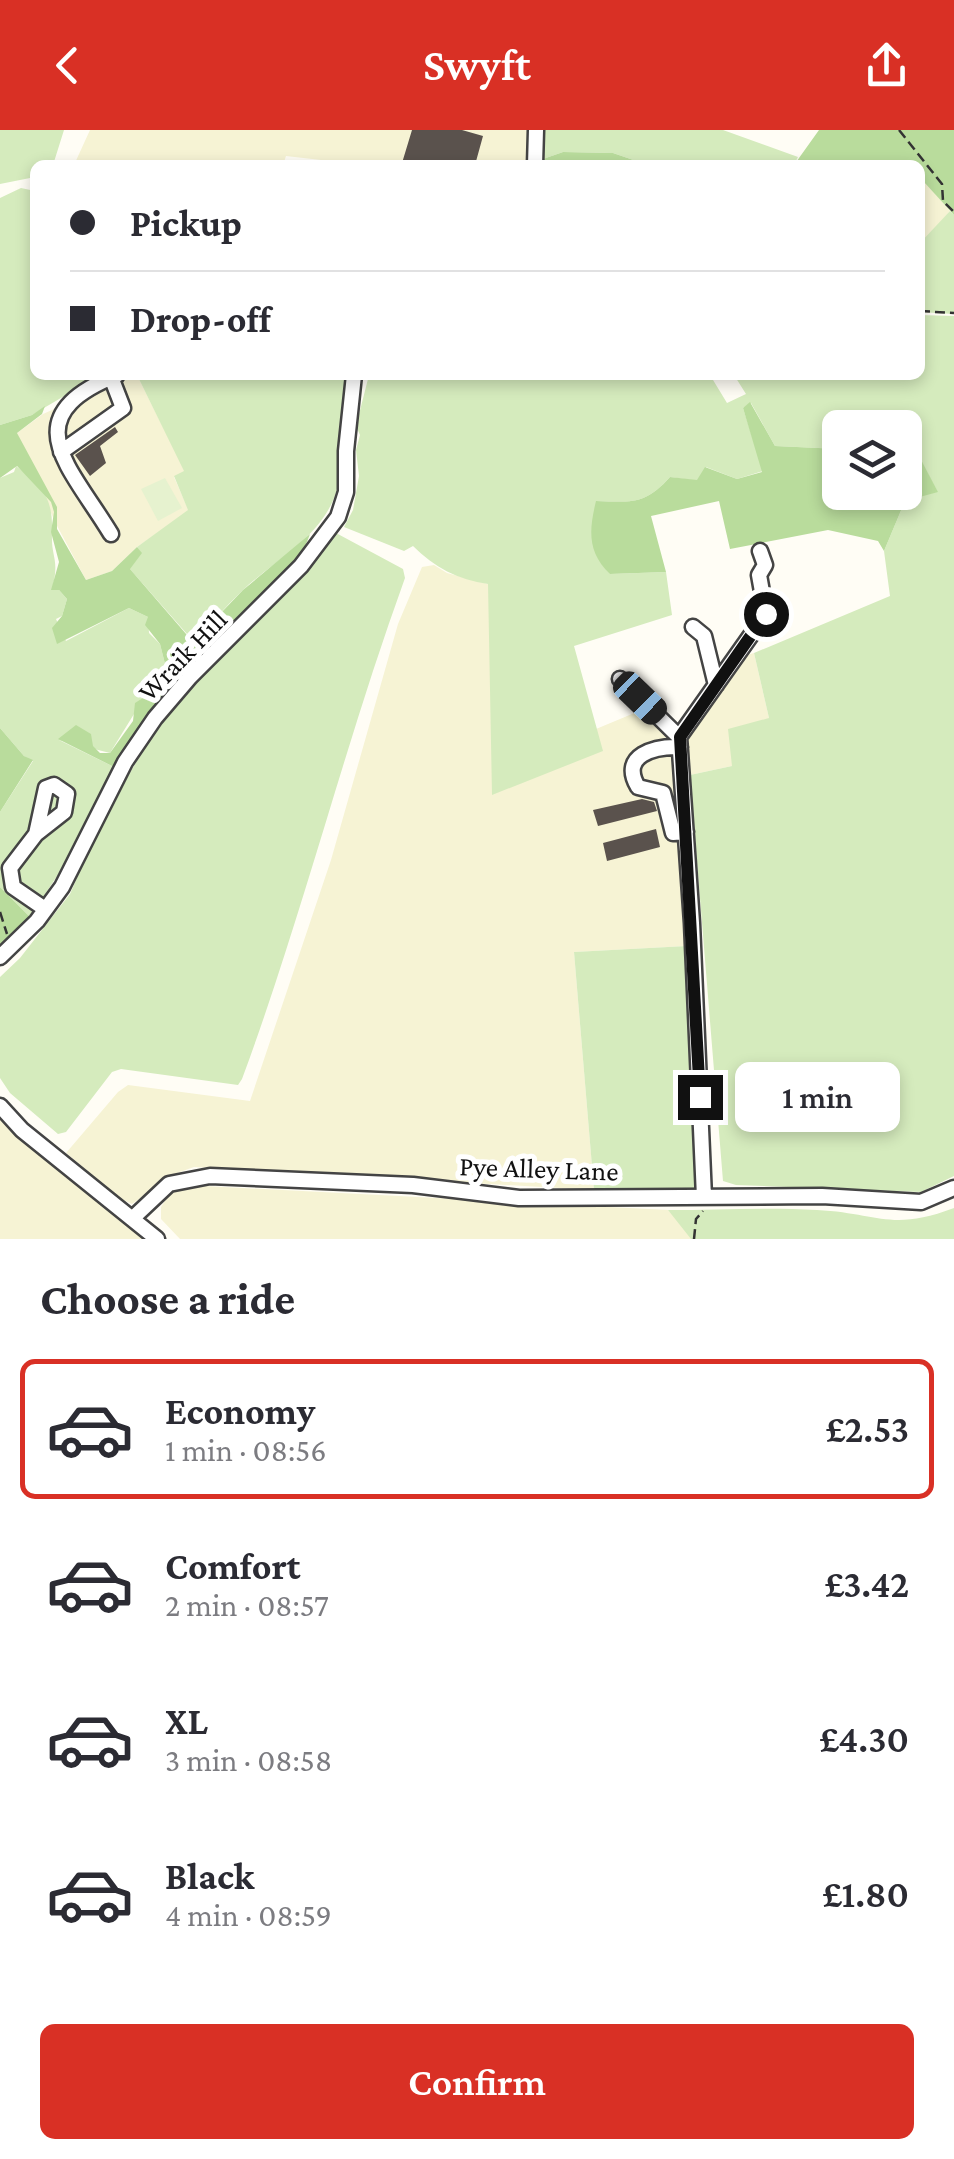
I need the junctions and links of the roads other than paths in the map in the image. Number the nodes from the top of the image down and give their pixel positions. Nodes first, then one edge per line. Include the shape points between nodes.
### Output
1 (536, 130) edge
2 (535, 160) edge
3 (107, 380) edge
4 (115, 380) edge
5 (353, 380) edge
6 (61, 452) junction
7 (111, 534) dead end
8 (760, 551) dead end
9 (693, 626) dead end
10 (620, 678) dead end
11 (716, 685) junction
12 (680, 742) junction
13 (686, 832) junction
14 (36, 834) dead end
15 (46, 910) junction
16 (0, 957) edge
17 (0, 1106) edge
18 (954, 1188) edge
19 (708, 1197) junction
20 (134, 1217) junction
21 (157, 1239) edge

1 - 2 street
3 - 6 street via 72,400 56,420
4 - 6 street via 123,408
5 - 15 street, Wraik Hill via 346,492 338,516 301,566 156,718 125,762
6 - 7 street
8 - 11 street via 766,614
9 - 11 street via 704,636
10 - 12 street
11 - 12 street
12 - 13 street
12 - 13 street via 643,753 632,767 638,787 663,793 673,833
13 - 19 street
14 - 15 street via 9,878
15 - 16 street, Wraik Hill
17 - 20 street
18 - 19 street, Pye Alley Lane via 921,1202
19 - 20 street, Pye Alley Lane via 520,1198 210,1176 169,1184
20 - 21 street

